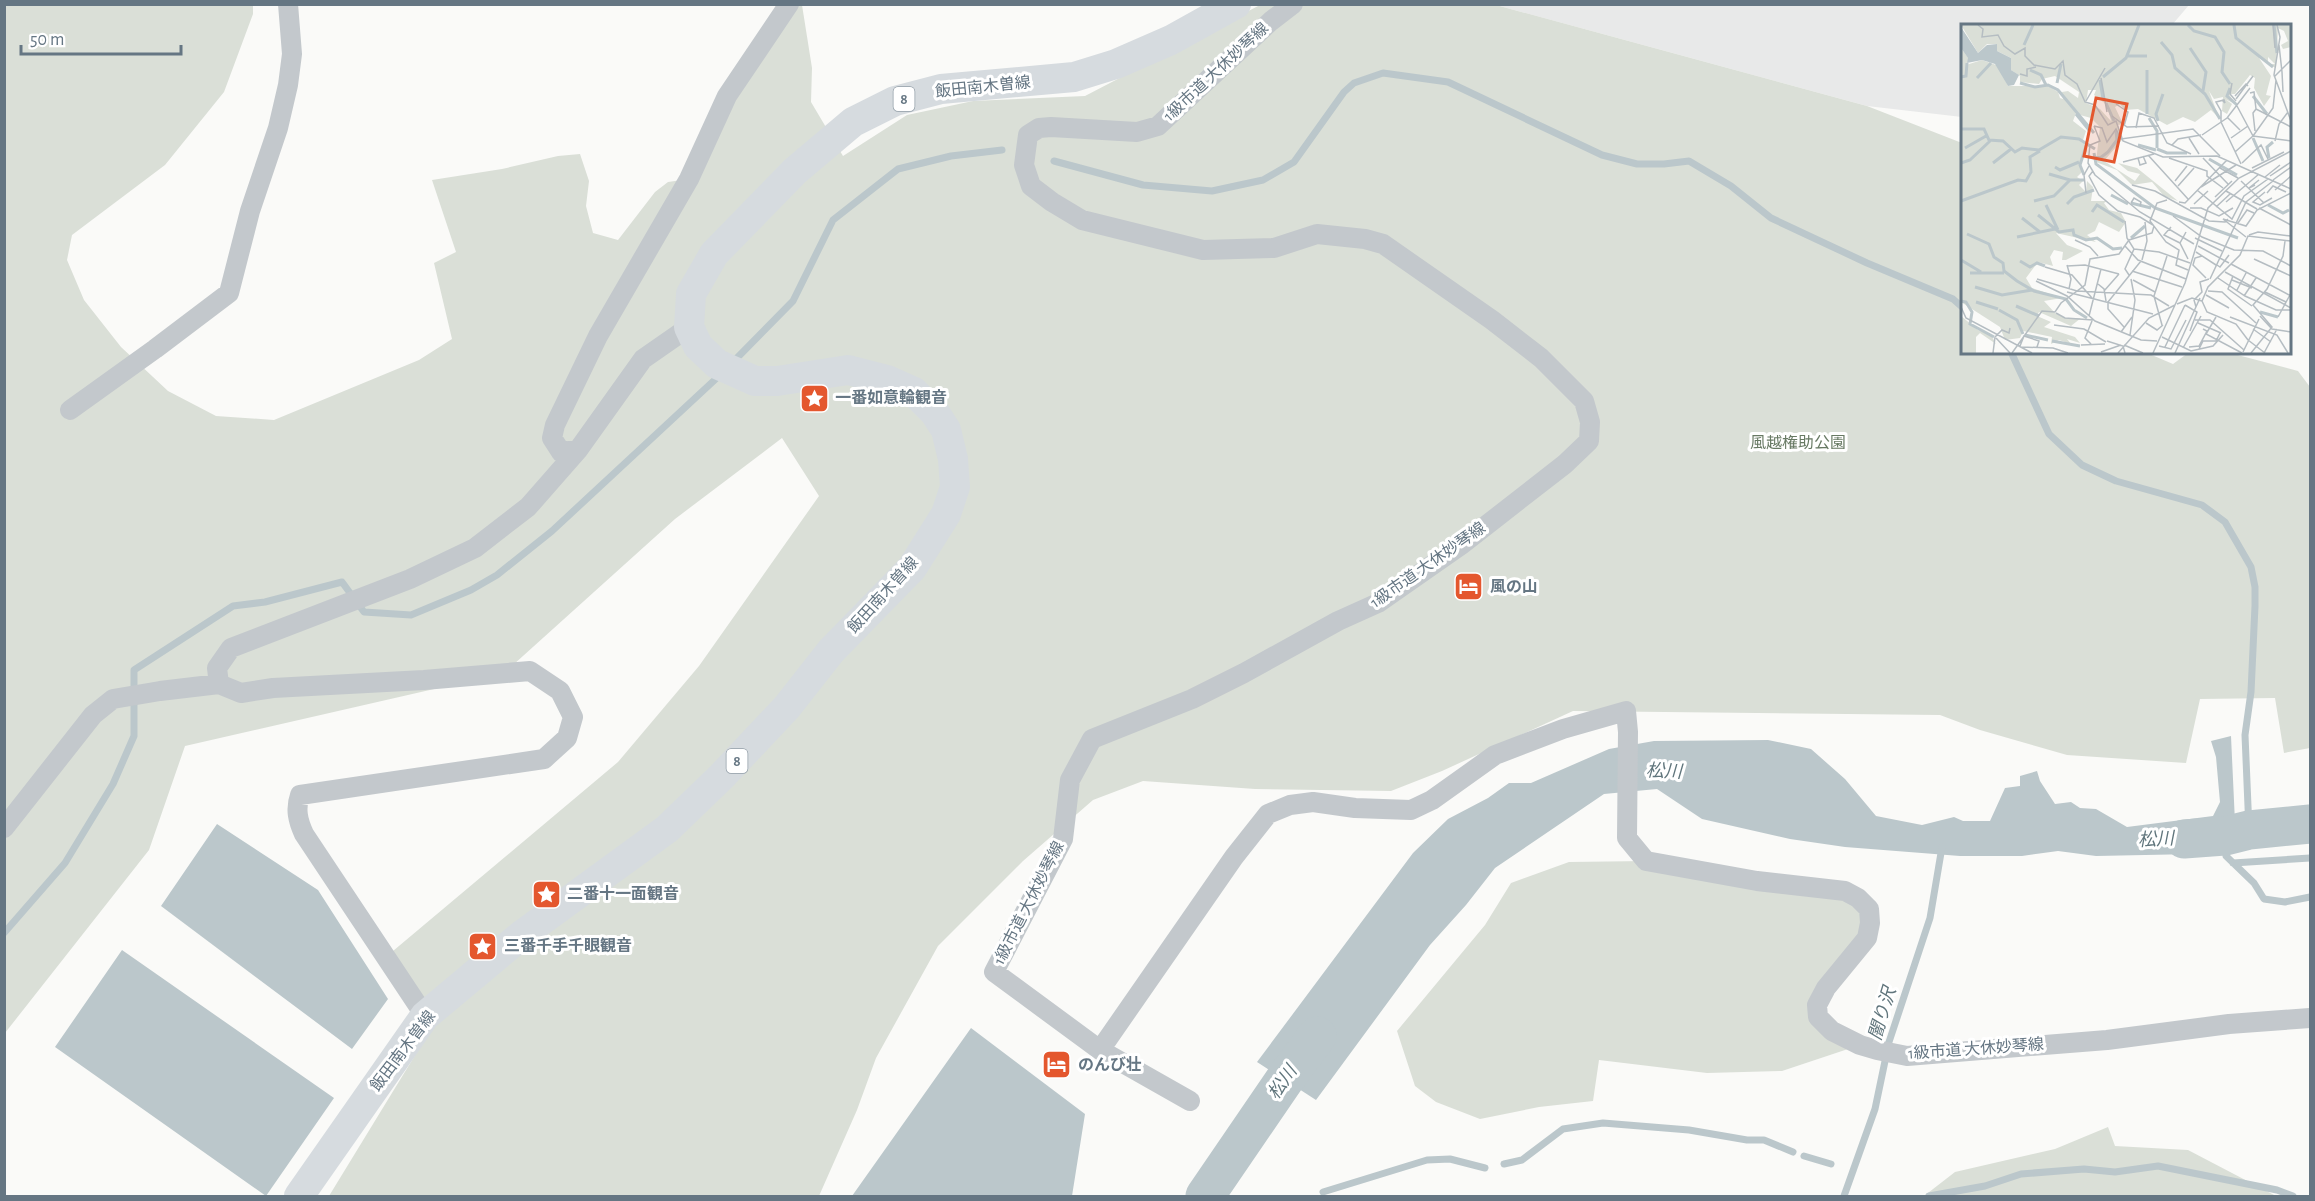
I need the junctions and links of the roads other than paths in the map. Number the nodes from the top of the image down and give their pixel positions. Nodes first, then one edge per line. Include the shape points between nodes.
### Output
1 (288, 4) edge
2 (789, 4) edge
3 (1236, 4) edge
4 (1293, 4) edge
5 (694, 337) junction
6 (70, 410) dead end
7 (578, 450) junction
8 (219, 684) junction
9 (4, 828) edge
10 (425, 1016) junction
11 (2310, 1018) edge
12 (1100, 1050) junction
13 (1190, 1101) dead end
14 (299, 1197) edge

1 - 6 street via 292,54 288,84 228,293
2 - 7 street via 727,96 689,179 598,336 555,425 552,438 561,452
3 - 5 main road, 飯田南木曽線 / 8 via 1171,40 1074,77 941,89 895,101 853,122 795,171 714,254 691,294
4 - 12 street, 1級市道 大休妙琴線 via 1158,126 1137,132 1051,127 1028,135 1024,165 1031,186 1082,220 1203,250 1274,248 1317,234 1365,238 1383,244 1541,358 1584,401 1590,422 1589,441 1461,545 1378,603 1192,699 1092,739 1070,780 1064,839 994,972
5 - 7 street via 642,360
5 - 10 main road, 飯田南木曽線 / 8 via 717,364 755,381 848,370 914,392 935,412 946,430 955,487 946,514 912,568 831,651 787,707 667,829 523,934
7 - 8 street via 528,507 475,548 369,596 231,648 216,668
8 - 9 street via 113,699 93,715
8 - 10 street via 241,693 530,671 560,691 573,717 567,738 544,759 300,795 298,821 304,834
10 - 14 main road, 飯田南木曽線 / 8
11 - 12 street, 1級市道 大休妙琴線 via 1907,1056 1869,1047 1832,1031 1818,1017 1817,1005 1867,938 1869,909 1845,891 1757,881 1646,861 1627,838 1626,711 1495,755 1432,800 1411,810 1313,802 1290,805 1268,814
12 - 13 street

